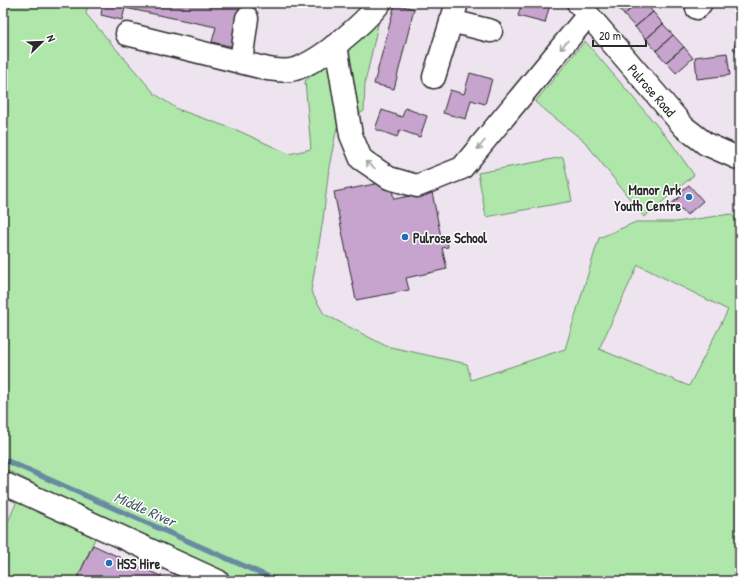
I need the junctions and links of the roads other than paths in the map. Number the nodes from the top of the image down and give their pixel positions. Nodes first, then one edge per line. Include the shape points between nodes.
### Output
1 (380, 3) edge
2 (583, 9) edge
3 (454, 12) edge
4 (247, 18) dead end
5 (491, 31) dead end
6 (127, 34) dead end
7 (334, 46) junction
8 (241, 62) junction
9 (434, 77) dead end
10 (740, 159) edge
11 (12, 487) edge
12 (218, 581) edge

1 - 7 street
2 -> 7 street via 462,168 417,186 389,178 361,159 351,135 337,51
2 - 10 street, Pulrose Road via 684,127 706,144
3 - 5 street
3 - 9 street
4 - 8 street
6 - 8 street
7 - 8 street via 312,61 285,71
11 - 12 street

